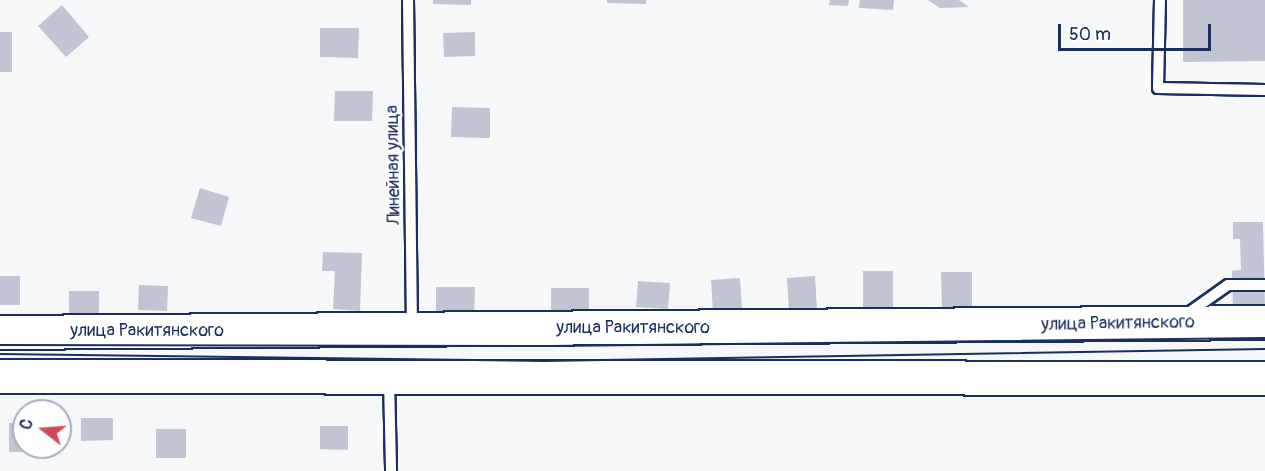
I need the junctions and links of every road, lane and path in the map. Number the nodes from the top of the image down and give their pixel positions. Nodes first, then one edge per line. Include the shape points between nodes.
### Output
1 (408, 0) edge
2 (1160, 0) edge
3 (1265, 90) edge
4 (1265, 285) edge
5 (1265, 322) edge
6 (1173, 324) junction
7 (412, 330) junction
8 (0, 332) edge
9 (0, 376) edge
10 (1265, 378) edge
11 (388, 379) junction
12 (391, 471) edge

1 - 7 lane, Линейная улица
2 - 3 lane via 1158,88
4 - 6 lane via 1228,285
5 - 6 main road, улица Ракитянского
6 - 7 main road, улица Ракитянского
7 - 8 main road, улица Ракитянского
9 - 11 main road
10 - 11 main road
11 - 12 lane

